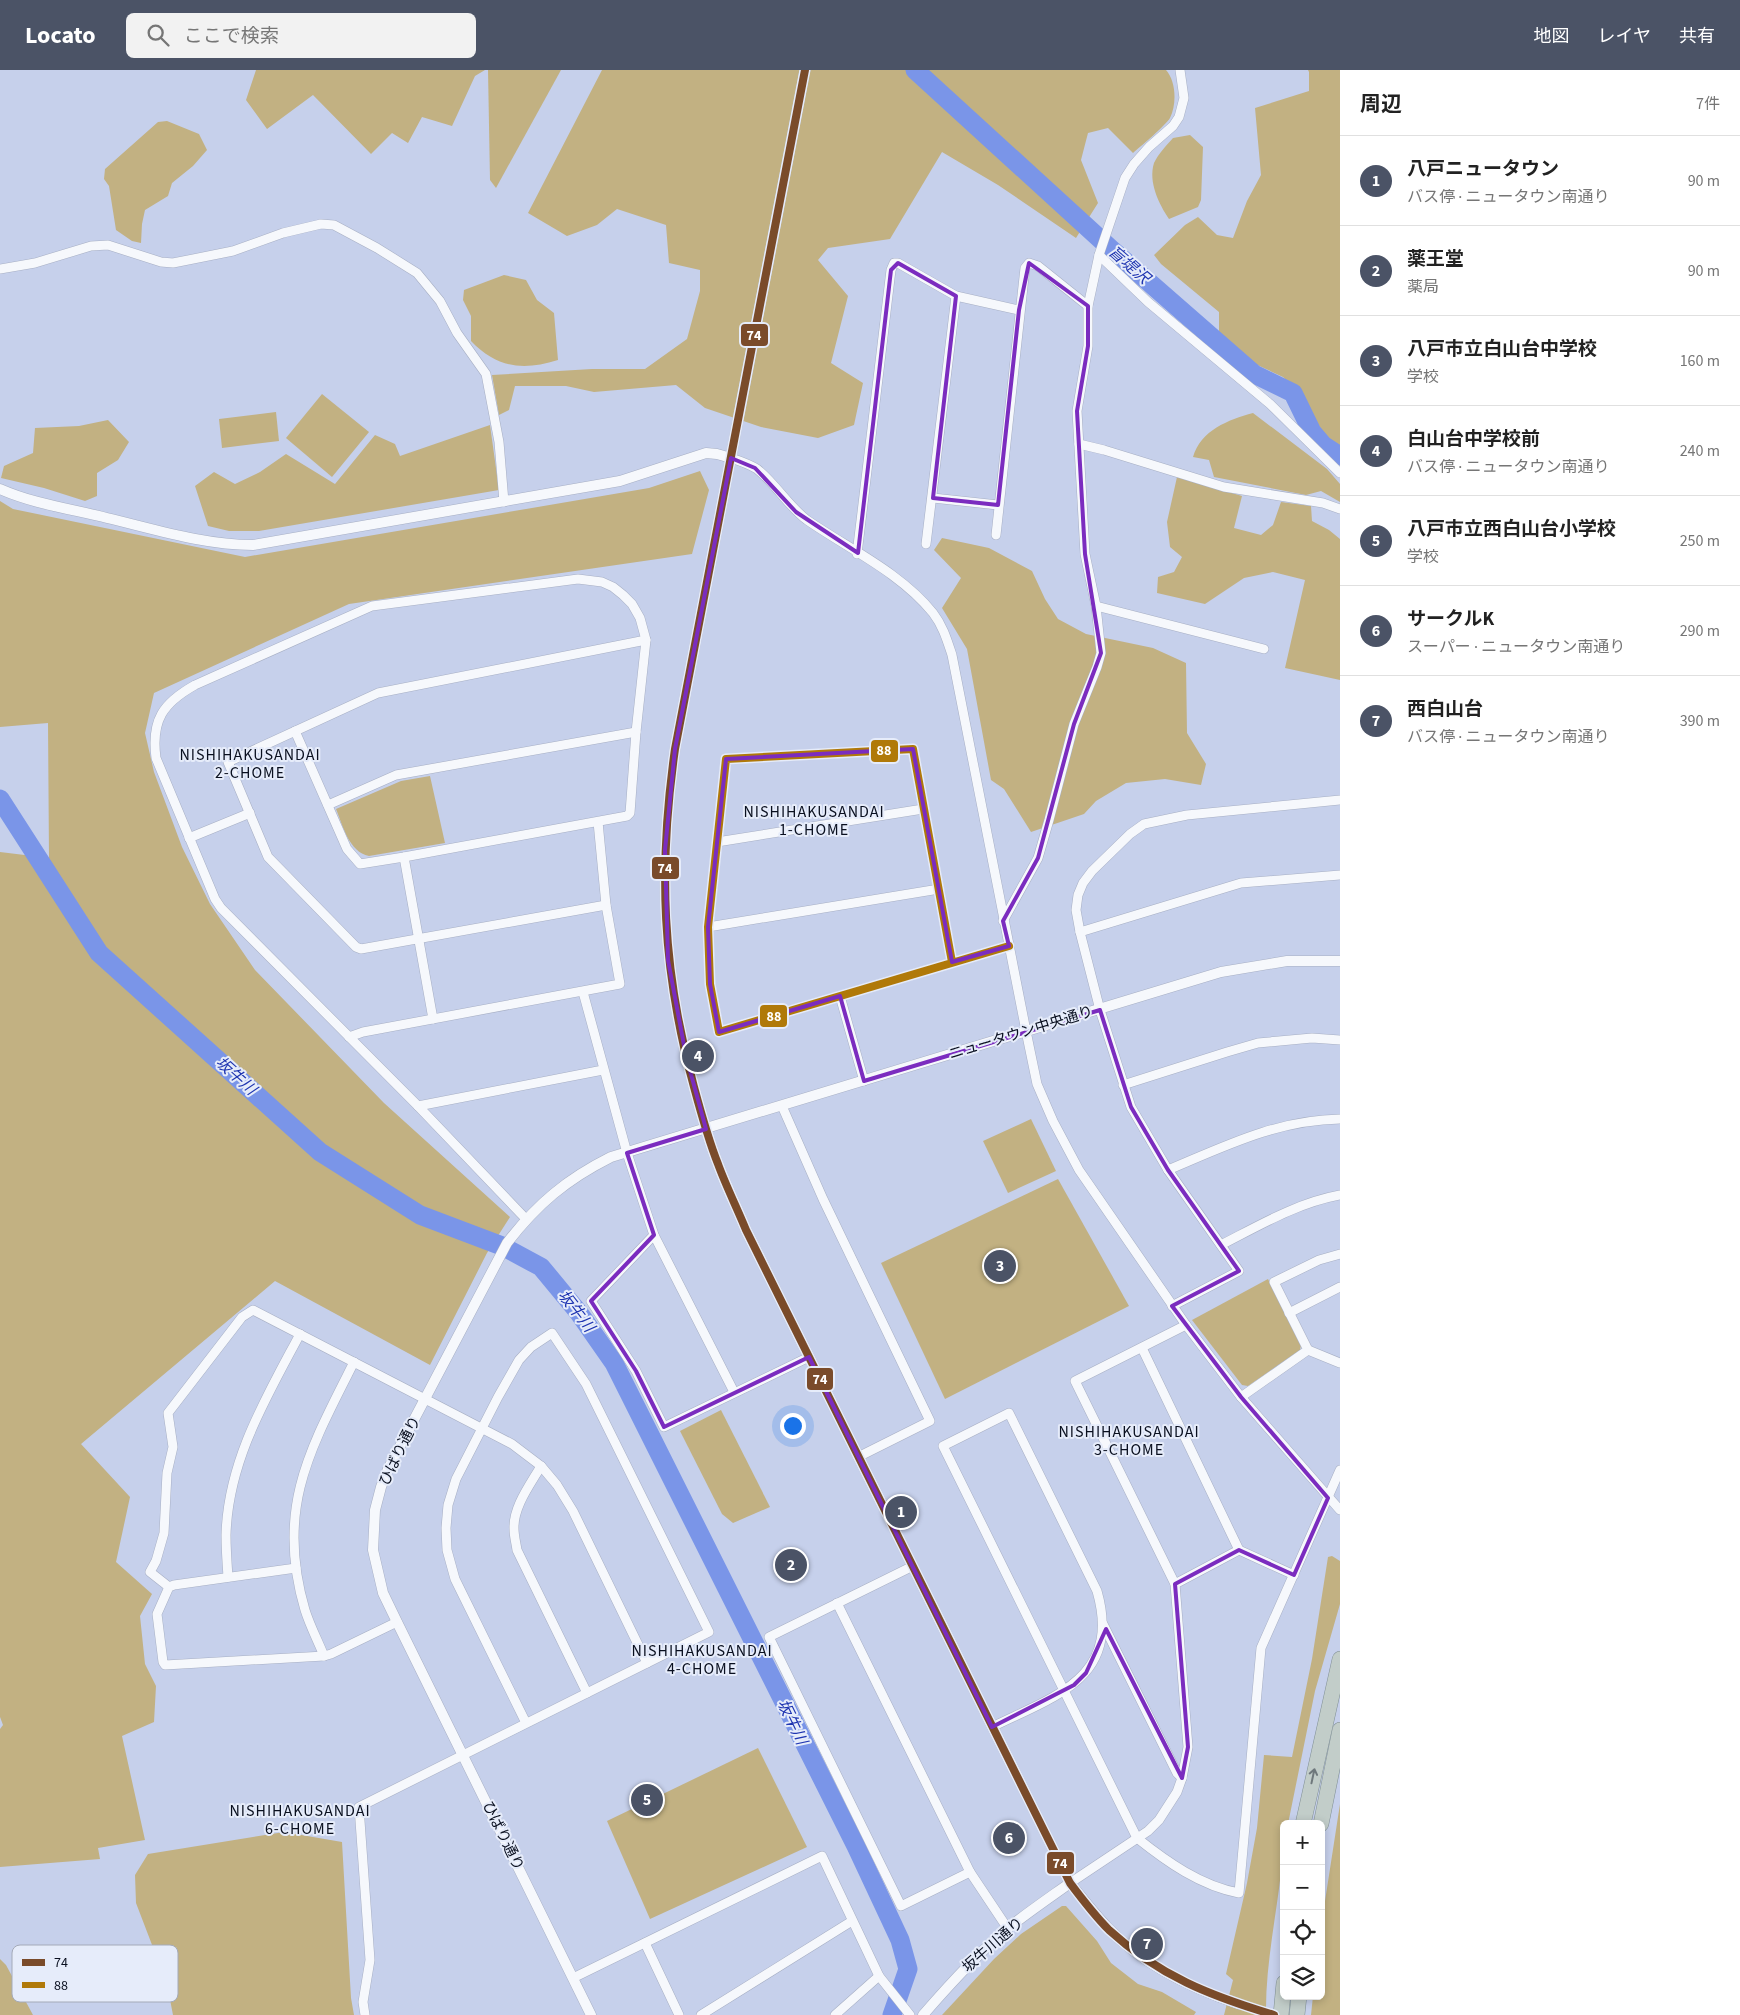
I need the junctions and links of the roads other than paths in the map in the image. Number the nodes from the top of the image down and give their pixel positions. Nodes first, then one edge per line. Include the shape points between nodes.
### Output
1 (805, 70) edge
2 (1180, 70) edge
3 (1099, 256) junction
4 (0, 269) edge
5 (956, 296) junction
6 (1088, 306) junction
7 (1019, 310) junction
8 (1079, 444) junction
9 (731, 458) junction
10 (1340, 473) edge
11 (0, 489) edge
12 (932, 498) junction
13 (504, 502) junction
14 (998, 505) junction
15 (1340, 509) edge
16 (996, 535) dead end
17 (926, 544) dead end
18 (858, 554) junction
19 (1096, 606) junction
20 (646, 640) junction
21 (1264, 649) dead end
22 (295, 731) junction
23 (636, 732) junction
24 (1340, 800) edge
25 (328, 805) junction
26 (923, 809) junction
27 (250, 813) junction
28 (598, 822) junction
29 (189, 838) junction
30 (717, 842) junction
31 (404, 857) junction
32 (1340, 875) edge
33 (939, 889) junction
34 (606, 905) junction
35 (1004, 921) junction
36 (708, 927) junction
37 (1080, 932) junction
38 (419, 938) junction
39 (1009, 946) junction
40 (1340, 961) edge
41 (952, 962) junction
42 (583, 992) junction
43 (840, 996) junction
44 (1100, 1010) junction
45 (433, 1019) junction
46 (1026, 1031) junction
47 (349, 1037) junction
48 (1340, 1040) edge
49 (603, 1070) junction
50 (864, 1081) junction
51 (1123, 1086) junction
52 (418, 1106) junction
53 (782, 1106) junction
54 (1340, 1119) edge
55 (706, 1129) junction
56 (626, 1152) junction
57 (1168, 1170) junction
58 (1340, 1195) edge
59 (526, 1219) junction
60 (654, 1235) junction
61 (1222, 1245) junction
62 (1340, 1254) edge
63 (1340, 1287) edge
64 (1172, 1306) junction
65 (1289, 1313) junction
66 (1186, 1326) junction
67 (300, 1334) junction
68 (1142, 1348) junction
69 (1308, 1350) junction
70 (809, 1357) junction
71 (354, 1362) junction
72 (1340, 1363) edge
73 (734, 1392) junction
74 (1241, 1397) junction
75 (425, 1399) junction
76 (482, 1428) junction
77 (858, 1457) junction
78 (540, 1466) junction
79 (1340, 1470) edge
80 (1328, 1498) junction
81 (1339, 1509) edge
82 (1239, 1550) junction
83 (913, 1566) junction
84 (296, 1568) junction
85 (1294, 1575) junction
86 (228, 1577) junction
87 (1175, 1584) junction
88 (169, 1587) junction
89 (837, 1604) junction
90 (397, 1622) junction
91 (1103, 1624) junction
92 (324, 1656) junction
93 (1340, 1659) edge
94 (647, 1663) junction
95 (1064, 1691) junction
96 (587, 1693) junction
97 (526, 1723) junction
98 (992, 1726) junction
99 (1340, 1730) edge
100 (463, 1755) junction
101 (1182, 1778) junction
102 (1304, 1820) edge
103 (1322, 1820) edge
104 (1137, 1838) junction
105 (970, 1872) junction
106 (1070, 1883) junction
107 (852, 1921) junction
108 (1008, 1929) junction
109 (645, 1943) junction
110 (879, 1976) junction
111 (573, 1978) junction
112 (1282, 2000) edge
113 (1299, 2000) edge
114 (1239, 2004) tunnel mouth
115 (365, 2015) edge
116 (591, 2015) edge
117 (679, 2015) edge
118 (701, 2015) edge
119 (834, 2015) edge
120 (910, 2015) edge
121 (923, 2015) edge
122 (1281, 2015) edge
123 (1298, 2015) edge

1 - 9 street
2 - 3 street via 1184,98 1179,117 1149,147 1125,178
3 - 6 street
3 - 10 street via 1148,302 1270,404
4 - 13 street via 108,245 173,263 233,250 282,233 321,224 334,225 417,273 440,300 486,374 499,442
5 - 7 street
5 - 12 street
5 - 18 street via 894,263
6 - 7 street via 1038,266 1029,263 1025,268
6 - 8 street via 1088,346 1077,411
7 - 14 street
8 - 15 street via 1224,487 1323,503
8 - 19 street via 1085,554
9 - 13 street via 706,453 620,481
9 - 18 street via 756,468 796,512
9 - 55 street via 674,748 664,850 668,960 686,1056
11 - 13 street via 56,506 234,545 253,545
12 - 14 street
12 - 17 street
14 - 16 street
18 - 35 street via 912,592 933,613 945,632
19 - 21 street
19 - 35 street via 1100,638 1097,667 1074,724 1038,858
20 - 22 street via 378,693
20 - 23 street
20 - 29 street via 632,604 613,587 590,580 568,580 365,609 195,685 172,700 157,724 154,740 156,758
22 - 25 street
22 - 27 street via 228,762
23 - 25 street via 396,775
23 - 28 street via 630,813
24 - 37 street via 1187,815 1144,824 1083,883 1076,910
25 - 31 street via 347,849 360,864
26 - 30 street
26 - 30 street via 913,749 726,760
26 - 33 street
27 - 29 street
27 - 38 street via 268,857 356,947
28 - 31 street
28 - 34 street
29 - 47 street via 221,908
30 - 36 street
31 - 38 street
32 - 37 street via 1241,883
33 - 36 street
33 - 41 street
34 - 38 street
34 - 42 street via 620,984
35 - 39 street
36 - 43 street via 710,984 719,1032
37 - 44 street
38 - 45 street
39 - 41 street
39 - 46 street
40 - 44 street, ニュータウン中央通り via 1287,961 1221,972
41 - 43 street
42 - 45 street
42 - 49 street
43 - 50 street
44 - 46 street, ニュータウン中央通り
44 - 51 street
45 - 47 street
46 - 50 street, ニュータウン中央通り
46 - 64 street via 1038,1084 1079,1170
47 - 52 street
48 - 51 street via 1312,1038 1258,1043
49 - 52 street
49 - 56 street
50 - 53 street, ニュータウン中央通り
51 - 57 street via 1131,1107
52 - 59 street
53 - 55 street, ニュータウン中央通り
53 - 77 street via 930,1421
54 - 57 street via 1295,1123 1268,1130
55 - 56 street, ひばり通り
55 - 70 street via 746,1230
56 - 59 street, ひばり通り via 572,1179
56 - 60 street
57 - 61 street
58 - 61 street via 1287,1211
59 - 75 street, ひばり通り via 500,1256
60 - 73 street
60 - 73 street via 591,1301 636,1371 664,1427
61 - 64 street via 1239,1271
62 - 65 street via 1319,1260 1274,1282
63 - 65 street
64 - 66 street
65 - 69 street
66 - 68 street
66 - 74 street
67 - 71 street
67 - 86 street via 243,1447 228,1514
67 - 88 street via 253,1310 242,1318 168,1413 173,1447 167,1473 164,1533 150,1572
68 - 82 street
68 - 87 street via 1075,1381
69 - 72 street
69 - 74 street
70 - 73 street
70 - 77 street
71 - 75 street
71 - 84 street via 308,1459 295,1518
74 - 80 street
75 - 76 street
75 - 90 street, ひばり通り via 388,1469 375,1510 374,1550 378,1576
76 - 78 street via 512,1444
76 - 94 street via 519,1360 552,1333 586,1384 710,1632
76 - 97 street via 456,1479 448,1505 447,1550 455,1579
77 - 83 street
78 - 94 street via 573,1511
78 - 96 street via 516,1516 517,1550
79 - 80 street
80 - 81 street
80 - 85 street
82 - 85 street
82 - 87 street
83 - 89 street
83 - 98 street
84 - 86 street
84 - 92 street via 306,1610
85 - 104 street via 1261,1648 1239,1893 1202,1881 1157,1855
86 - 88 street
87 - 101 street via 1188,1748
88 - 92 street via 157,1614 165,1665
89 - 105 street
89 - 105 street via 769,1637 902,1906
90 - 92 street
90 - 100 street, ひばり通り
91 - 95 street via 1101,1641 1086,1673
91 - 95 street via 1097,1591 1008,1413 943,1446
91 - 101 street
102 -> 93 highway
94 - 96 street
95 - 98 street
95 - 104 street
96 - 97 street
97 - 100 street
98 - 106 street
99 - 103 highway
100 - 111 street, ひばり通り
100 - 115 street via 359,1807 370,1960 363,2002
101 - 104 street via 1159,1820
104 - 106 street
105 - 108 street
106 - 108 street, 坂牛川通り
106 - 114 street via 1108,1929 1136,1953 1195,1988
107 - 109 street via 822,1856
107 - 110 street
107 - 118 street
108 - 121 street, 坂牛川通り via 953,1981
109 - 111 street
109 - 117 street
110 - 119 street
110 - 120 street
111 - 116 street, ひばり通り
112 - 122 highway
113 - 123 highway

